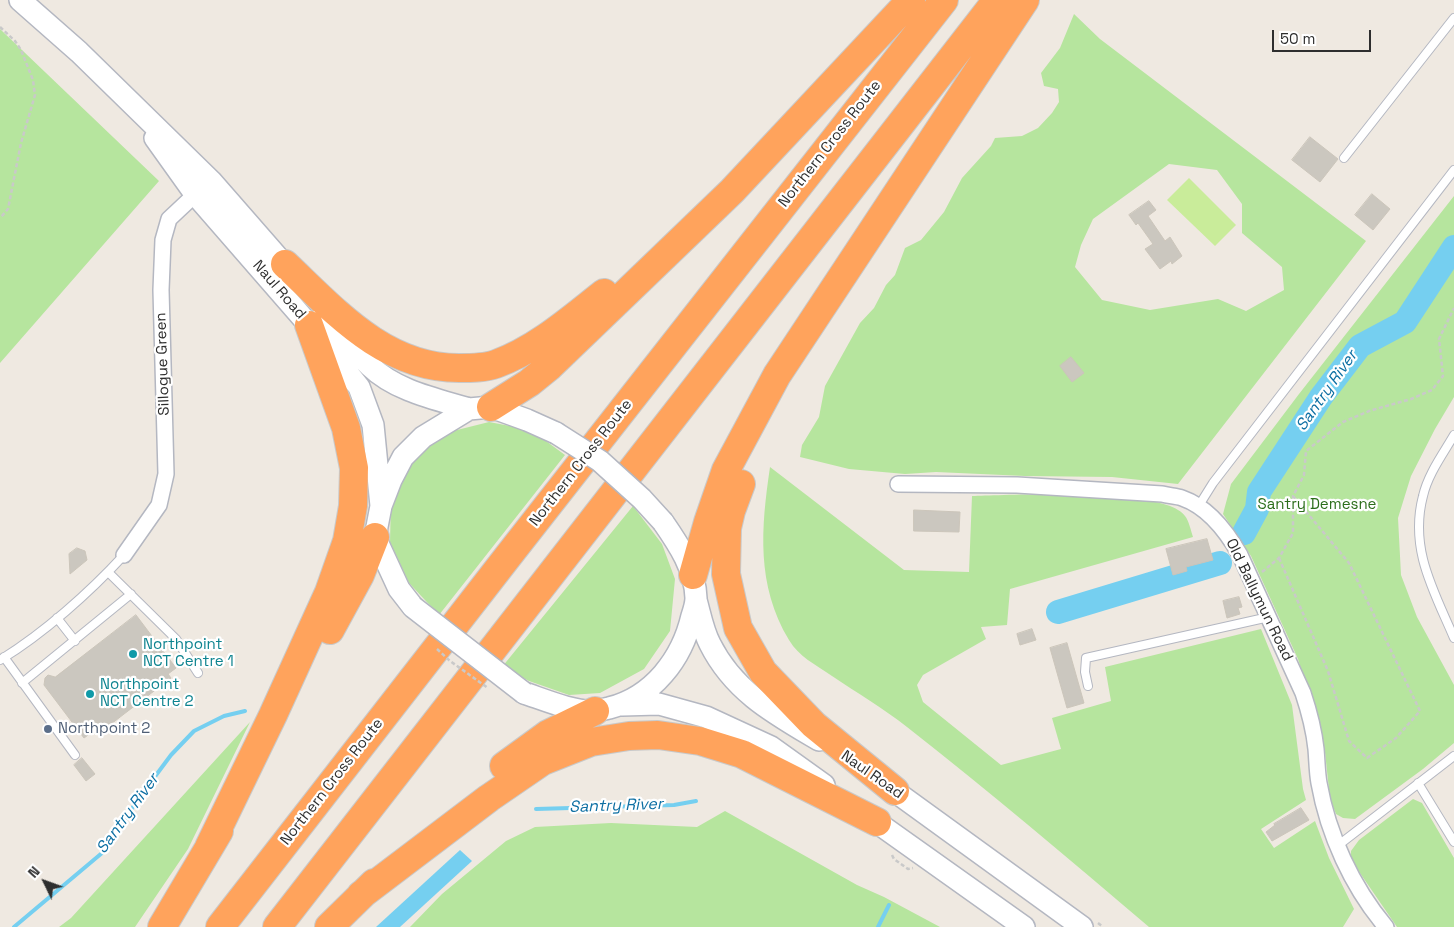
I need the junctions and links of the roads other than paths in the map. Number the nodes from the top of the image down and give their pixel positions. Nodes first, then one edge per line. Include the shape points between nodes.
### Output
1 (20, 0) edge
2 (911, 0) edge
3 (944, 0) edge
4 (997, 0) edge
5 (1025, 0) edge
6 (1454, 18) edge
7 (1344, 158) dead end
8 (1454, 170) edge
9 (203, 187) junction
10 (732, 191) junction
11 (285, 264) junction
12 (828, 298) junction
13 (309, 325) junction
14 (480, 408) junction
15 (1454, 435) edge
16 (898, 484) dead end
17 (381, 506) junction
18 (1198, 507) junction
19 (375, 537) junction
20 (124, 555) joint
21 (108, 572) junction
22 (695, 588) junction
23 (131, 594) junction
24 (1269, 617) junction
25 (57, 618) junction
26 (1454, 638) edge
27 (75, 641) junction
28 (2, 659) edge
29 (198, 673) dead end
30 (22, 683) junction
31 (1088, 686) dead end
32 (622, 705) junction
33 (595, 711) junction
34 (75, 755) dead end
35 (1454, 756) edge
36 (1418, 783) junction
37 (895, 790) junction
38 (877, 822) junction
39 (1454, 842) edge
40 (210, 847) junction
41 (1336, 847) junction
42 (361, 895) junction
43 (1089, 924) edge
44 (162, 927) edge
45 (220, 927) edge
46 (277, 927) edge
47 (329, 927) edge
48 (1024, 927) edge
49 (1386, 927) edge

1 - 9 main road, Naul Road via 125,96
2 - 10 highway
3 - 45 highway, Northern Cross Route
4 - 46 highway
5 - 12 highway
6 - 7 lane
8 - 18 lane via 1213,483
9 - 11 main road, Naul Road
9 - 13 main road, Naul Road
9 - 20 street, Sillogue Green via 169,219 163,240 164,482 159,505
10 - 11 highway via 557,330 496,364 440,368 403,358 348,324
10 - 14 highway via 550,366 529,383
11 - 14 main road, Naul Road via 370,367 412,392
12 - 22 highway via 777,375 726,470 708,522
12 - 37 highway via 767,415 740,485 727,528 726,574 738,628 763,672 814,725
13 - 17 main road, Naul Road via 358,387 373,425
13 - 40 highway via 346,428 354,468 354,506 347,541 329,592
14 - 17 main road via 423,437 403,458
14 - 22 main road, Naul Road, bridge via 527,420 556,433 600,461 663,522 677,542
15 - 26 lane via 1423,495 1418,521 1424,570
16 - 18 street, Old Ballymun Road via 1017,485 1127,491 1181,498
17 - 19 main road
18 - 24 street, Old Ballymun Road via 1230,537
19 - 33 main road, bridge via 399,590 413,607 524,694 571,708
19 - 40 highway via 360,575
20 - 21 lane
21 - 23 lane
21 - 25 lane
22 - 32 main road via 687,636 674,660 641,695
22 - 37 main road, Naul Road via 709,644 733,680 768,710 827,744
23 - 27 lane
23 - 29 lane via 176,638
24 - 31 lane via 1086,658
24 - 41 street, Old Ballymun Road via 1307,706 1316,747 1318,782
25 - 27 lane
25 - 28 lane
27 - 30 lane
28 - 30 lane
30 - 34 lane
32 - 33 main road
32 - 38 main road via 659,704 706,717 738,731 771,747
33 - 42 highway via 548,734 501,769
35 - 36 lane
36 - 39 lane
36 - 41 lane
37 - 43 main road, Naul Road
38 - 42 highway via 742,754 700,740 658,735 629,736 591,742 543,761
38 - 48 main road
40 - 44 highway
41 - 49 street, Old Ballymun Road
42 - 47 highway

